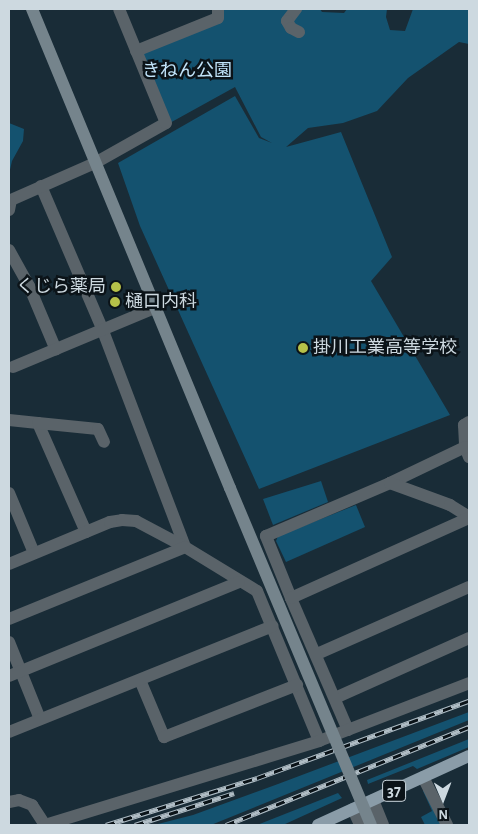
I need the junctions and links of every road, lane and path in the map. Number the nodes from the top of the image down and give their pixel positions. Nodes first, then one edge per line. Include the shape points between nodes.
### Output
1 (32, 9) edge
2 (119, 9) edge
3 (218, 9) edge
4 (296, 9) edge
5 (299, 32) dead end
6 (136, 51) junction
7 (95, 163) junction
8 (41, 186) junction
9 (9, 210) edge
10 (9, 250) edge
11 (156, 308) junction
12 (103, 331) junction
13 (56, 350) junction
14 (13, 367) dead end
15 (9, 420) edge
16 (469, 422) edge
17 (38, 423) junction
18 (104, 442) dead end
19 (467, 452) edge
20 (390, 483) junction
21 (9, 493) edge
22 (469, 517) edge
23 (86, 532) junction
24 (185, 547) junction
25 (34, 554) junction
26 (9, 564) edge
27 (239, 582) junction
28 (469, 587) edge
29 (291, 598) junction
30 (9, 619) edge
31 (273, 626) junction
32 (469, 638) edge
33 (9, 642) edge
34 (317, 654) junction
35 (15, 674) edge
36 (140, 680) junction
37 (469, 683) edge
38 (297, 685) junction
39 (335, 698) junction
40 (40, 719) junction
41 (348, 730) junction
42 (9, 732) edge
43 (319, 742) junction
44 (469, 756) edge
45 (423, 777) junction
46 (372, 800) junction
47 (9, 802) edge
48 (353, 809) junction
49 (45, 825) edge
50 (318, 825) edge
51 (360, 825) edge
52 (370, 825) edge
53 (383, 825) edge
54 (447, 825) edge

1 - 7 street
2 - 6 street
3 - 6 street via 218,18
4 - 5 street via 287,21
6 - 7 street via 166,124
7 - 8 street
7 - 11 street
8 - 9 street via 10,200
8 - 12 street
10 - 13 street
11 - 12 street
11 - 52 street, bridge
12 - 13 street
12 - 24 street
13 - 14 street
15 - 17 street
16 - 19 street via 464,425
17 - 18 street via 98,429
17 - 23 street
19 - 20 street
20 - 22 street via 450,505
20 - 29 street via 266,536
21 - 25 street
22 - 29 street
23 - 24 street via 122,520 136,521
23 - 25 street
24 - 27 street
24 - 30 street
25 - 26 street
27 - 31 street via 257,591
27 - 35 street
28 - 34 street
29 - 34 street
31 - 36 street
31 - 38 street
32 - 39 street
33 - 35 street
34 - 39 street
35 - 40 street
36 - 38 street via 164,737
36 - 40 street
37 - 41 street
38 - 43 street
39 - 41 street
40 - 42 street
41 - 43 street
43 - 49 street
44 - 45 main road, 37
45 - 46 main road, 37
45 - 54 street
46 - 48 main road, 37
46 - 53 street
47 - 49 street via 20,800 32,805
48 - 50 main road, 37
48 - 51 street

